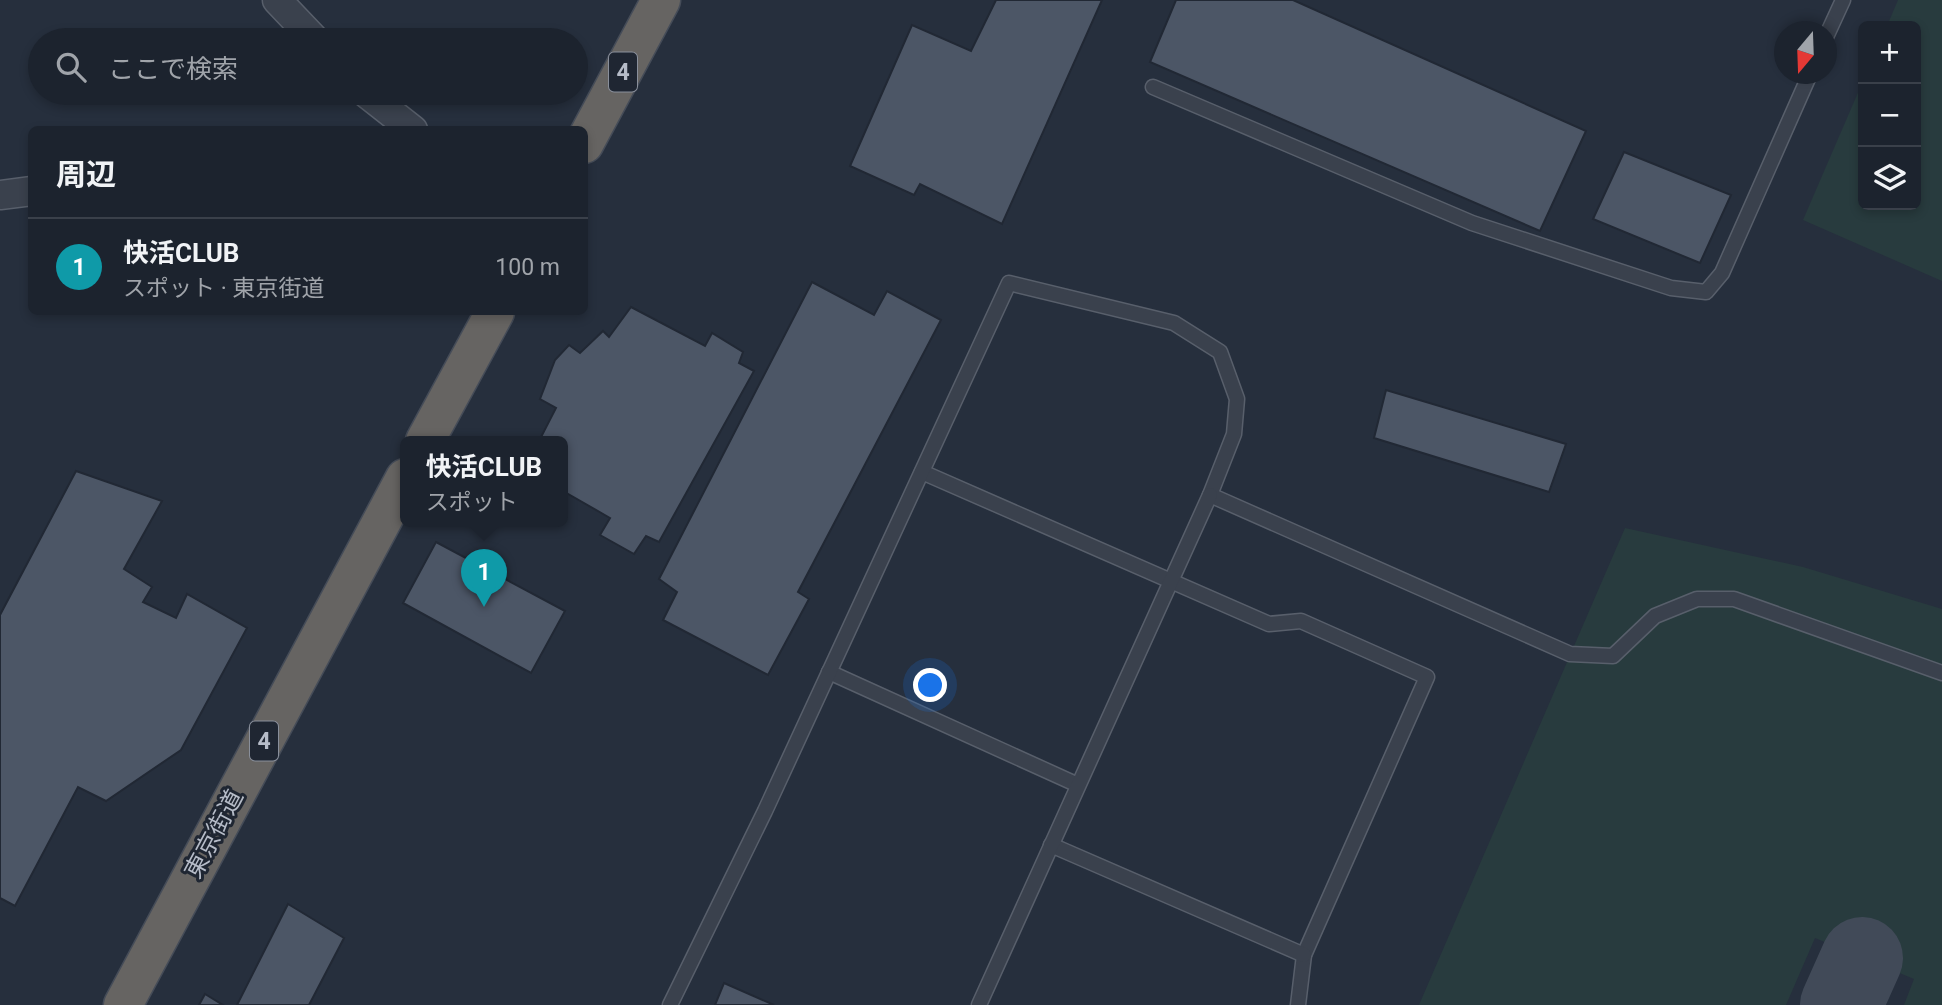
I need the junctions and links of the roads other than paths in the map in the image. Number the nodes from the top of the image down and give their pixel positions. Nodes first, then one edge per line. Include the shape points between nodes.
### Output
1 (276, 0) edge
2 (661, 0) edge
3 (1843, 0) edge
4 (1833, 21) edge
5 (304, 28) edge
6 (1806, 84) edge
7 (1153, 87) dead end
8 (381, 105) edge
9 (408, 126) edge
10 (588, 137) edge
11 (28, 192) edge
12 (0, 195) edge
13 (493, 315) edge
14 (428, 436) edge
15 (922, 472) junction
16 (400, 487) edge
17 (1210, 495) junction
18 (1170, 582) junction
19 (829, 672) junction
20 (1942, 673) edge
21 (1078, 785) junction
22 (1051, 845) junction
23 (1304, 955) junction
24 (123, 1005) edge
25 (670, 1005) edge
26 (979, 1005) edge
27 (1298, 1005) edge

1 - 5 street
2 - 10 highway, 4
3 - 4 lane
6 - 7 lane via 1722,273 1706,292 1671,288 1472,223
8 - 9 street
11 - 12 street
13 - 14 highway
15 - 17 lane via 1009,283 1174,323 1220,352 1237,399 1234,435
15 - 18 lane
15 - 19 lane
16 - 24 highway, 東京街道 / 4
17 - 18 lane
17 - 20 lane via 1570,654 1613,656 1655,617 1697,599 1734,599
18 - 21 lane
18 - 23 lane via 1269,624 1301,621 1427,677
19 - 21 lane
19 - 25 lane
21 - 22 lane
22 - 23 lane
22 - 26 lane
23 - 27 lane

